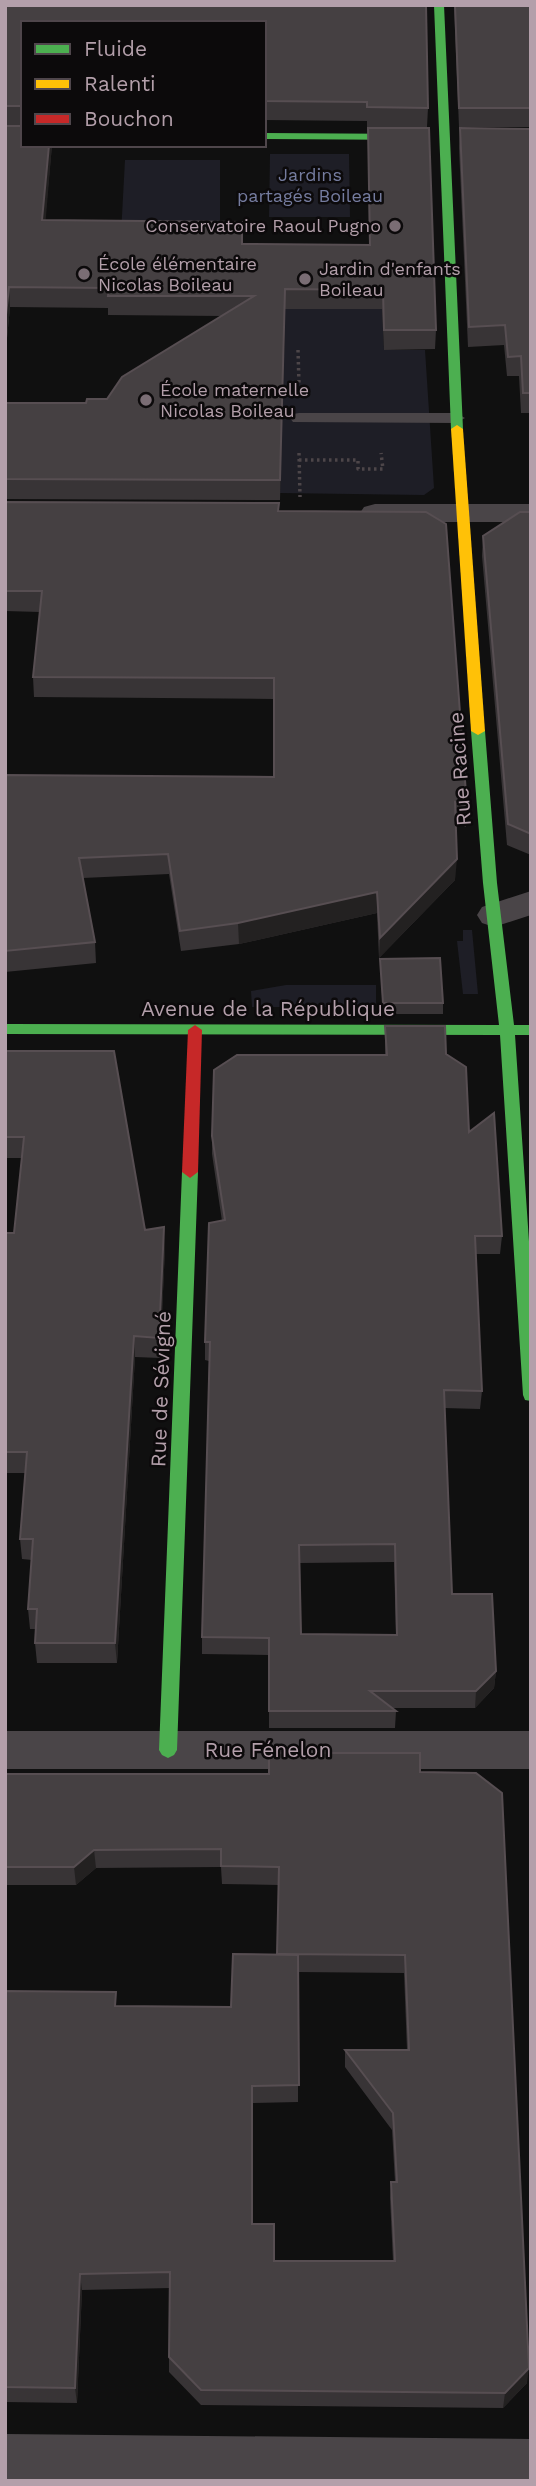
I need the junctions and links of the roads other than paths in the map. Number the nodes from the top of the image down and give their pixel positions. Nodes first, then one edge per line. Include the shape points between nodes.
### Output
1 (439, 5) edge
2 (266, 136) edge
3 (443, 138) junction
4 (467, 138) edge
5 (299, 418) dead end
6 (456, 418) junction
7 (348, 513) edge
8 (462, 513) junction
9 (531, 513) edge
10 (531, 902) edge
11 (494, 915) junction
12 (5, 1029) edge
13 (195, 1030) junction
14 (531, 1030) edge
15 (507, 1031) junction
16 (531, 1395) edge
17 (5, 1750) edge
18 (168, 1750) junction
19 (531, 1750) edge
20 (5, 2460) edge
21 (531, 2465) edge

1 - 3 street, Rue Racine
2 - 3 street
3 - 4 street
3 - 6 street, Rue Racine
5 - 6 lane
6 - 8 street, Rue Racine
7 - 8 street
8 - 9 street
8 - 11 street, Rue Racine
10 - 11 street
11 - 15 street, Rue Racine
12 - 13 street, Avenue de la République
13 - 15 street, Avenue de la République
13 - 18 street, Rue de Sévigné
14 - 15 street, Avenue de la République
15 - 16 street, Rue Racine
17 - 18 street, Rue Fénelon
18 - 19 street, Rue Fénelon
20 - 21 street

